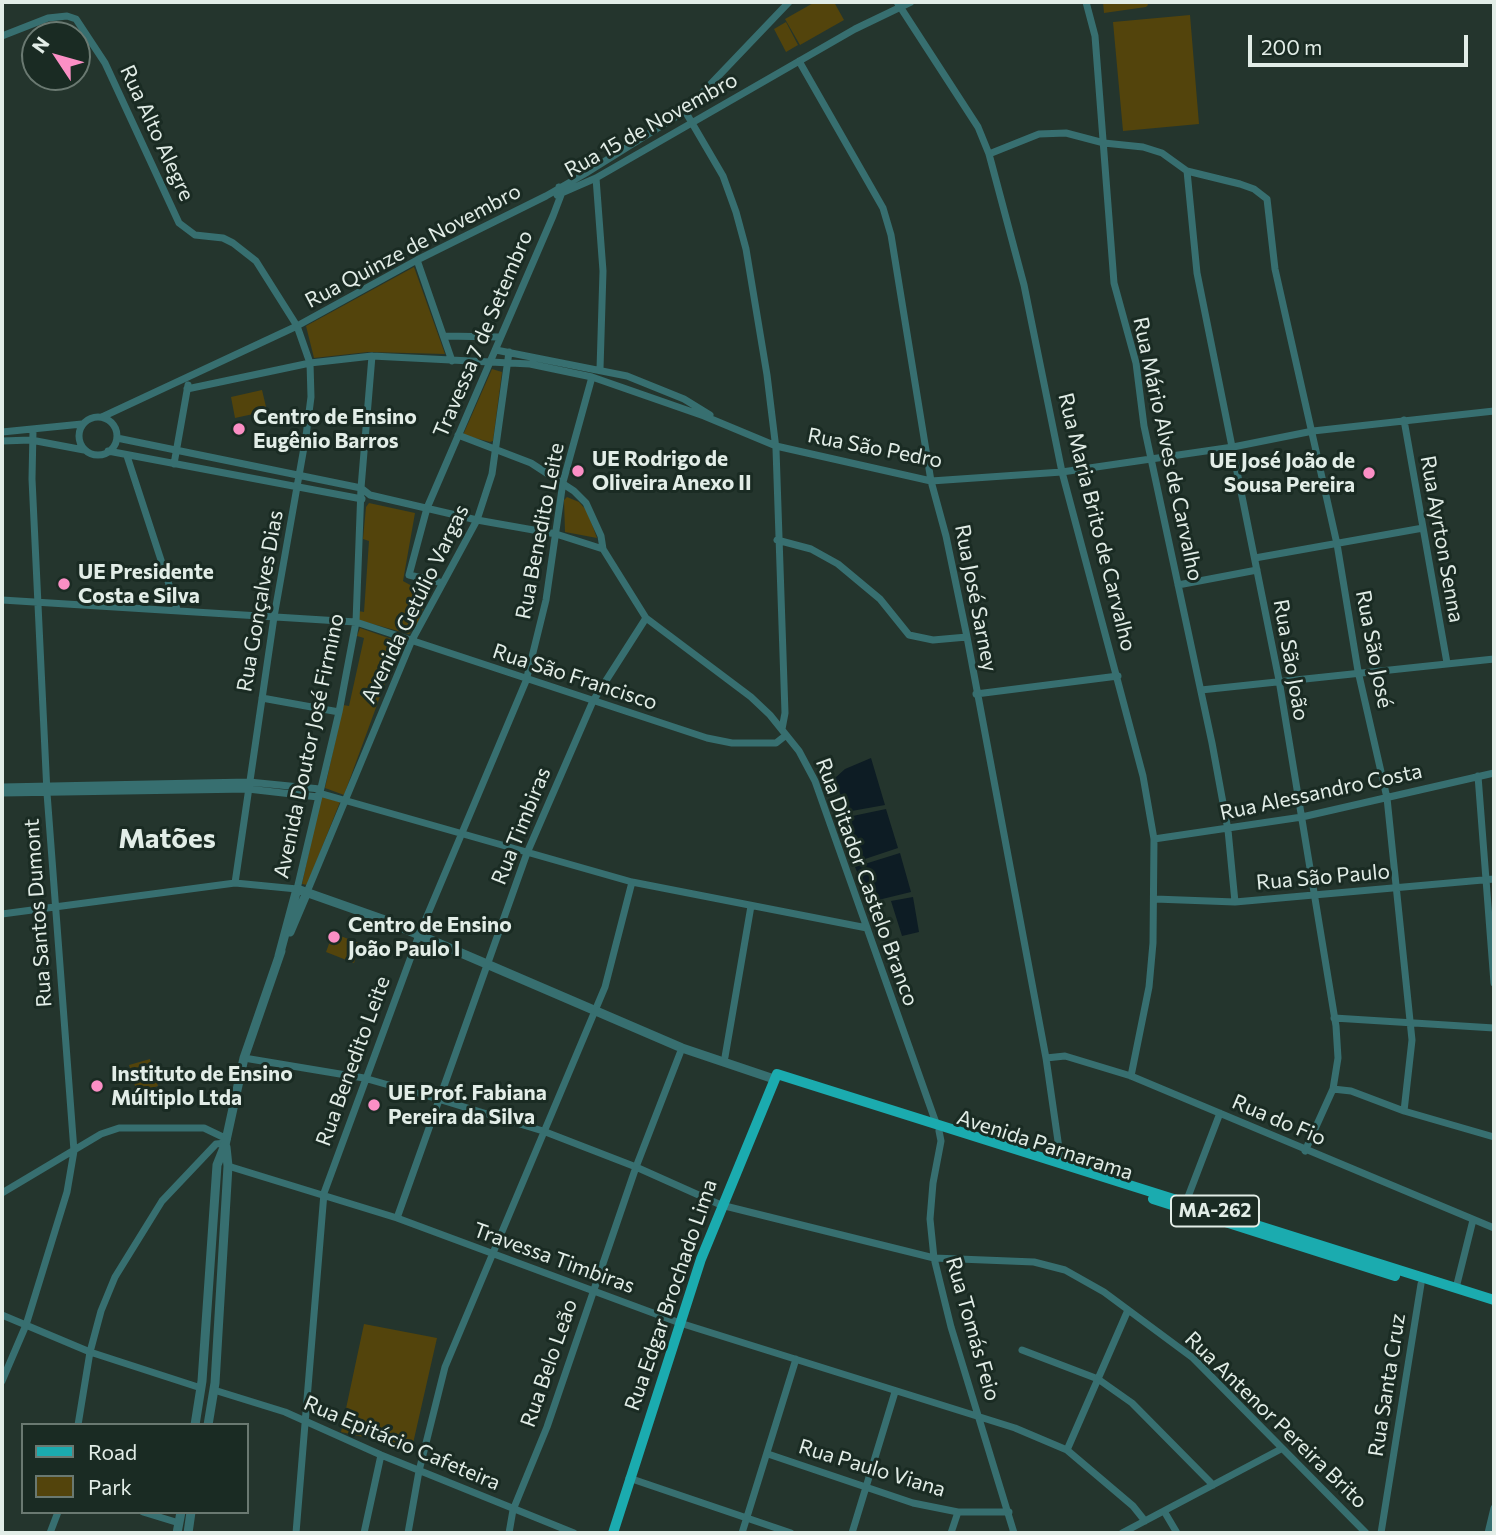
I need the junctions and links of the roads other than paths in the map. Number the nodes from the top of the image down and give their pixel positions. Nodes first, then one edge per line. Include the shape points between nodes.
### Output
1 (789, 2) edge
2 (911, 2) edge
3 (1086, 2) edge
4 (898, 4) edge
5 (2, 36) edge
6 (799, 61) junction
7 (685, 111) junction
8 (693, 123) junction
9 (648, 134) junction
10 (1104, 143) junction
11 (652, 146) junction
12 (989, 154) junction
13 (1186, 171) junction
14 (596, 178) junction
15 (560, 191) junction
16 (546, 196) joint
17 (417, 260) junction
18 (297, 326) junction
19 (445, 336) junction
20 (499, 337) junction
21 (496, 350) junction
22 (509, 352) junction
23 (372, 356) junction
24 (492, 360) junction
25 (452, 361) junction
26 (507, 362) junction
27 (310, 363) junction
28 (600, 369) junction
29 (189, 376) junction
30 (593, 377) junction
31 (187, 389) junction
32 (1494, 411) edge
33 (102, 417) junction
34 (1404, 420) junction
35 (719, 422) junction
36 (82, 424) junction
37 (33, 431) junction
38 (1313, 431) junction
39 (2, 432) edge
40 (458, 435) junction
41 (117, 438) junction
42 (31, 440) junction
43 (2, 441) edge
44 (776, 446) junction
45 (1233, 447) junction
46 (496, 449) junction
47 (85, 450) junction
48 (108, 451) junction
49 (177, 451) junction
50 (127, 456) junction
51 (1151, 459) junction
52 (174, 464) junction
53 (1062, 472) junction
54 (300, 474) junction
55 (931, 481) junction
56 (563, 482) junction
57 (298, 487) junction
58 (362, 488) junction
59 (370, 495) junction
60 (362, 499) junction
61 (427, 508) junction
62 (477, 520) junction
63 (1423, 528) junction
64 (556, 534) junction
65 (777, 540) junction
66 (1337, 544) junction
67 (603, 549) junction
68 (1255, 558) junction
69 (1257, 570) junction
70 (443, 583) junction
71 (1178, 585) junction
72 (2, 600) edge
73 (37, 601) junction
74 (177, 609) junction
75 (274, 617) junction
76 (646, 618) junction
77 (356, 622) junction
78 (967, 637) junction
79 (412, 640) junction
80 (1494, 659) edge
81 (1447, 663) junction
82 (1358, 671) junction
83 (1118, 676) junction
84 (1279, 680) junction
85 (526, 681) junction
86 (1201, 690) junction
87 (976, 694) junction
88 (261, 698) junction
89 (593, 702) junction
90 (339, 712) junction
91 (783, 733) junction
92 (1494, 773) edge
93 (1478, 776) junction
94 (248, 785) junction
95 (2, 787) edge
96 (47, 789) junction
97 (2, 793) edge
98 (319, 793) junction
99 (1387, 798) junction
100 (345, 799) junction
101 (1303, 817) junction
102 (1228, 831) junction
103 (460, 835) junction
104 (1154, 839) junction
105 (527, 853) junction
106 (1491, 879) edge
107 (235, 883) junction
108 (632, 883) junction
109 (1397, 888) junction
110 (302, 890) junction
111 (1314, 892) junction
112 (1155, 899) junction
113 (1234, 902) junction
114 (751, 905) junction
115 (54, 907) junction
116 (2, 914) edge
117 (867, 928) junction
118 (419, 935) junction
119 (487, 963) junction
120 (1494, 983) edge
121 (594, 1009) junction
122 (1334, 1018) junction
123 (1409, 1023) junction
124 (1494, 1028) edge
125 (683, 1045) junction
126 (244, 1058) junction
127 (1046, 1058) junction
128 (725, 1059) junction
129 (1131, 1076) junction
130 (776, 1077) junction
131 (364, 1078) junction
132 (1333, 1089) junction
133 (438, 1099) junction
134 (1404, 1111) junction
135 (1220, 1113) junction
136 (933, 1126) junction
137 (543, 1131) junction
138 (1494, 1137) edge
139 (226, 1142) junction
140 (74, 1151) junction
141 (1305, 1151) junction
142 (217, 1165) junction
143 (1060, 1165) junction
144 (228, 1166) junction
145 (636, 1167) junction
146 (2, 1193) edge
147 (324, 1193) junction
148 (721, 1205) junction
149 (1185, 1205) junction
150 (397, 1218) junction
151 (1473, 1220) junction
152 (1494, 1228) edge
153 (211, 1238) junction
154 (224, 1239) junction
155 (491, 1254) junction
156 (934, 1258) junction
157 (1422, 1280) junction
158 (1456, 1288) junction
159 (592, 1292) junction
160 (1494, 1300) edge
161 (1494, 1307) edge
162 (1128, 1310) junction
163 (2, 1315) edge
164 (681, 1323) junction
165 (26, 1325) junction
166 (1022, 1350) dead end
167 (90, 1352) junction
168 (796, 1359) junction
169 (1098, 1380) junction
170 (2, 1381) edge
171 (201, 1388) junction
172 (214, 1390) junction
173 (895, 1392) junction
174 (979, 1417) junction
175 (304, 1420) junction
176 (78, 1423) edge
177 (195, 1423) edge
178 (208, 1423) edge
179 (1281, 1449) junction
180 (1067, 1450) junction
181 (768, 1454) junction
182 (381, 1455) junction
183 (419, 1471) junction
184 (629, 1478) junction
185 (1213, 1485) junction
186 (868, 1487) junction
187 (1494, 1508) edge
188 (513, 1510) junction
189 (1164, 1511) junction
190 (958, 1512) junction
191 (1009, 1512) junction
192 (57, 1514) edge
193 (148, 1514) edge
194 (191, 1514) edge
195 (746, 1518) junction
196 (1145, 1521) junction
197 (178, 1528) edge
198 (50, 1533) edge
199 (188, 1533) edge
200 (296, 1533) edge
201 (364, 1533) edge
202 (408, 1533) edge
203 (509, 1533) edge
204 (574, 1533) edge
205 (613, 1533) edge
206 (741, 1533) edge
207 (791, 1533) edge
208 (852, 1533) edge
209 (951, 1533) edge
210 (1014, 1533) edge
211 (1122, 1533) edge
212 (1177, 1533) edge
213 (1366, 1533) edge
214 (1381, 1533) edge
215 (1488, 1533) edge

1 - 7 street, Rua 15 de Novembro
2 - 4 street, Rua 15 de Novembro
3 - 10 street, Rua Mário Alves de Carvalho via 1095,36
4 - 6 street, Rua 15 de Novembro
4 - 12 street, Rua Maria Brito de Carvalho via 965,105
5 - 18 street, Rua Alto Alegre via 48,19 76,19 105,62 179,223 195,235 223,238 245,250 264,270
6 - 8 street, Rua 15 de Novembro
6 - 55 street, Rua José Sarney via 883,208
7 - 8 street
7 - 9 street, Rua 15 de Novembro
8 - 11 street, Rua 15 de Novembro
8 - 44 street via 723,176 746,249
9 - 11 street
9 - 15 street, Rua 15 de Novembro
10 - 12 street via 1066,133 1039,134
10 - 13 street via 1162,153
10 - 51 street, Rua Mário Alves de Carvalho via 1114,283 1136,363
11 - 14 street, Rua 15 de Novembro
12 - 53 street, Rua Maria Brito de Carvalho via 1024,285
13 - 38 street, Rua São José via 1254,189 1266,199 1275,269
13 - 45 street, Rua São João via 1198,274
14 - 15 street, Rua 15 de Novembro
14 - 28 street via 603,271
15 - 16 street, Rua 15 de Novembro
15 - 20 street, Travessa 7 de Setembro
16 - 17 street, Rua Quinze de Novembro
17 - 18 street, Rua Quinze de Novembro
17 - 19 street
18 - 27 street, Rua Gonçalves Dias
18 - 29 street
19 - 20 street
19 - 25 street
20 - 21 street, Travessa 7 de Setembro
21 - 22 street, Rua São Pedro
21 - 24 street, Travessa 7 de Setembro
22 - 26 street, Avenida Getúlio Vargas
22 - 28 street, Rua São Pedro
23 - 25 street, Rua São Pedro
23 - 27 street, Rua São Pedro
23 - 58 street, Avenida Doutor José Firmino
24 - 25 street, Rua São Pedro
24 - 26 street, Rua São Pedro
24 - 40 street, Travessa 7 de Setembro
26 - 30 street, Rua São Pedro
26 - 46 street, Avenida Getúlio Vargas
27 - 31 street, Rua São Pedro
27 - 54 street, Rua Gonçalves Dias via 311,397
28 - 35 street, Rua São Pedro via 684,399
29 - 31 street
29 - 33 street
30 - 35 street, Rua São Pedro
30 - 56 street, Rua Benedito Leite
31 - 49 street
32 - 34 street, Rua São Pedro
33 - 36 street
33 - 41 street via 112,422
34 - 38 street, Rua São Pedro
34 - 63 street, Rua Ayrton Senna
35 - 44 street, Rua São Pedro
36 - 37 street
36 - 47 street via 79,435
37 - 39 street
37 - 42 street, Rua Santos Dumont
38 - 45 street, Rua São Pedro
38 - 66 street, Rua São José
40 - 46 street, Rua Ditador Castelo Branco
40 - 61 street, Travessa 7 de Setembro
41 - 48 street
41 - 49 street
42 - 43 street
42 - 47 street
42 - 73 street, Rua Santos Dumont
44 - 55 street, Rua São Pedro
44 - 65 street
45 - 51 street, Rua São Pedro
45 - 68 street, Rua São João
46 - 56 street, Rua Ditador Castelo Branco
46 - 62 street, Avenida Getúlio Vargas
47 - 48 street via 97,455
48 - 50 street
49 - 52 street
49 - 54 street
50 - 52 street
50 - 74 street
51 - 53 street, Rua São Pedro
51 - 71 street, Rua Mário Alves de Carvalho
52 - 57 street
53 - 55 street, Rua São Pedro
53 - 83 street, Rua Maria Brito de Carvalho
54 - 57 street, Rua Gonçalves Dias
54 - 58 street
55 - 78 street, Rua José Sarney
56 - 64 street, Rua Benedito Leite
56 - 67 street, Rua Ditador Castelo Branco via 586,503
57 - 60 street
57 - 75 street, Rua Gonçalves Dias
58 - 59 street
58 - 60 street, Avenida Doutor José Firmino
59 - 60 street
59 - 61 street
60 - 77 street, Avenida Doutor José Firmino
61 - 62 street
61 - 70 street, Travessa 7 de Setembro via 409,575
62 - 64 street
62 - 70 street, Avenida Getúlio Vargas
63 - 66 street
63 - 81 street, Rua Ayrton Senna
64 - 67 street
64 - 85 street, Rua Benedito Leite
65 - 78 street via 811,549 838,565 868,588 914,638
65 - 91 street
66 - 68 street
66 - 82 street, Rua São José
67 - 76 street, Rua Ditador Castelo Branco
68 - 69 street, Rua São João
69 - 71 street
69 - 84 street, Rua São João
70 - 79 street, Avenida Getúlio Vargas
71 - 86 street, Rua Mário Alves de Carvalho
72 - 73 street, Rua São Francisco
73 - 74 street, Rua São Francisco
73 - 96 street, Rua Santos Dumont
74 - 75 street, Rua São Francisco
75 - 77 street, Rua São Francisco
75 - 88 street, Rua Gonçalves Dias
76 - 89 street, Rua Timbiras
76 - 91 street, Rua Ditador Castelo Branco via 737,685
77 - 79 street, Rua São Francisco
77 - 90 street, Avenida Doutor José Firmino
78 - 87 street, Rua José Sarney
79 - 85 street, Rua São Francisco
79 - 100 street, Avenida Getúlio Vargas
80 - 81 street
81 - 82 street
82 - 84 street
82 - 99 street, Rua São José
83 - 87 street
83 - 104 street, Rua Maria Brito de Carvalho
84 - 86 street
84 - 101 street, Rua São João
85 - 89 street, Rua São Francisco
85 - 103 street, Rua Benedito Leite
86 - 102 street, Rua Mário Alves de Carvalho
87 - 127 street, Rua José Sarney
88 - 90 street
88 - 94 street, Rua Gonçalves Dias
89 - 91 street, Rua São Francisco via 732,743 776,743
89 - 105 street, Rua Timbiras
90 - 98 street, Avenida Doutor José Firmino
91 - 117 street, Rua Ditador Castelo Branco via 815,781
92 - 93 street, Rua Alessandro Costa
93 - 99 street, Rua Alessandro Costa
93 - 106 street
94 - 96 street
94 - 98 street
94 - 107 street, Rua Gonçalves Dias
95 - 96 street
96 - 97 street
96 - 115 street, Rua Santos Dumont
98 - 100 street
98 - 110 street, Avenida Doutor José Firmino
99 - 101 street, Rua Alessandro Costa
99 - 109 street, Rua São José
100 - 103 street
100 - 110 street, Avenida Getúlio Vargas
101 - 102 street, Rua Alessandro Costa
101 - 111 street, Rua São João
102 - 104 street, Rua Alessandro Costa
102 - 113 street, Rua Mário Alves de Carvalho
103 - 105 street
103 - 118 street, Rua Benedito Leite
104 - 112 street, Rua Maria Brito de Carvalho
105 - 108 street
105 - 119 street, Rua Timbiras
106 - 109 street, Rua São Paulo
106 - 120 street
107 - 110 street
107 - 115 street
108 - 114 street
108 - 121 street via 606,987
109 - 111 street, Rua São Paulo
109 - 123 street, Rua São José
110 - 118 street, Avenida Parnarama / MA-262
110 - 126 street, Avenida Doutor José Firmino
111 - 113 street, Rua São Paulo
111 - 122 street, Rua São João
112 - 113 street, Rua São Paulo
112 - 129 street, Rua Maria Brito de Carvalho via 1149,987
114 - 117 street
114 - 128 street
115 - 116 street
115 - 140 street, Rua Santos Dumont
117 - 136 street, Rua Ditador Castelo Branco
118 - 119 street, Avenida Parnarama / MA-262
118 - 131 street, Rua Benedito Leite
119 - 121 street, Avenida Parnarama / MA-262
119 - 133 street, Rua Timbiras
121 - 125 street, Avenida Parnarama / MA-262
121 - 137 street
122 - 123 street
122 - 132 street, Rua São João via 1338,1042
123 - 124 street
123 - 134 street, Rua São José via 1411,1059
125 - 128 street, Avenida Parnarama / MA-262
125 - 145 street, Rua Belo Leão
126 - 131 street, Rua Antenor Pereira Brito
126 - 139 street, Avenida Doutor José Firmino
127 - 129 street, Rua do Fio via 1065,1056
127 - 143 street, Rua José Sarney
128 - 130 street, Avenida Parnarama / MA-262
129 - 135 street, Rua do Fio
130 - 136 main road, Avenida Parnarama / MA-262
130 - 148 main road, Rua Edgar Brochado Lima
131 - 133 street, Rua Antenor Pereira Brito
131 - 147 street, Rua Benedito Leite
132 - 134 street via 1352,1091
132 - 141 street, Rua São João
133 - 137 street, Rua Antenor Pereira Brito
133 - 150 street, Rua Timbiras
134 - 138 street
135 - 141 street, Rua do Fio
135 - 149 street
136 - 143 main road, Avenida Parnarama / MA-262
136 - 156 street, Rua Tomás Feio via 941,1141 930,1219
137 - 145 street, Rua Antenor Pereira Brito
137 - 155 street
139 - 140 street via 204,1128 146,1126 101,1133
139 - 142 street, Avenida Doutor José Firmino
139 - 144 street, Avenida Doutor José Firmino
139 - 167 street via 217,1142 200,1159 146,1224 107,1294
140 - 146 street
140 - 165 street, Rua Santos Dumont via 67,1192
141 - 151 street, Rua do Fio
142 - 144 street
142 - 153 street, Avenida Doutor José Firmino
143 - 149 main road, Avenida Parnarama / MA-262
144 - 147 street, Travessa Timbiras
144 - 154 street, Avenida Doutor José Firmino
145 - 148 street, Rua Antenor Pereira Brito
145 - 159 street, Rua Belo Leão
147 - 150 street, Travessa Timbiras
147 - 175 street, Rua Benedito Leite
148 - 156 street, Rua Antenor Pereira Brito
148 - 164 main road, Rua Edgar Brochado Lima
149 - 157 main road, Avenida Parnarama / MA-262
150 - 155 street, Travessa Timbiras
151 - 152 street, Rua do Fio
151 - 158 street
153 - 154 street
153 - 171 street, Avenida Doutor José Firmino
154 - 172 street, Avenida Doutor José Firmino
155 - 159 street, Travessa Timbiras
155 - 183 street via 445,1367
156 - 162 street, Rua Antenor Pereira Brito via 1034,1262 1065,1270
156 - 174 street, Rua Tomás Feio
157 - 158 main road, Avenida Parnarama / MA-262
157 - 161 main road, Avenida Parnarama / MA-262
157 - 214 street, Rua Santa Cruz
158 - 160 main road, Avenida Parnarama / MA-262
159 - 164 street, Travessa Timbiras
159 - 188 street, Rua Belo Leão via 547,1427
162 - 169 street
162 - 179 street, Rua Antenor Pereira Brito via 1193,1358
163 - 165 street
164 - 168 street, Travessa Timbiras
164 - 184 main road, Rua Edgar Brochado Lima
165 - 167 street
165 - 170 street, Rua Santos Dumont
166 - 169 street
167 - 171 street
167 - 176 street
168 - 173 street, Travessa Timbiras
168 - 181 street
169 - 180 street
169 - 185 street via 1132,1404
171 - 172 street
171 - 172 street
171 - 177 street, Avenida Doutor José Firmino
172 - 175 street, Rua Epitácio Cafeteira
172 - 178 street, Avenida Doutor José Firmino
173 - 174 street, Travessa Timbiras
173 - 186 street
174 - 180 street, Travessa Timbiras
174 - 191 street, Rua Tomás Feio
175 - 182 street, Rua Epitácio Cafeteira
175 - 200 street, Rua Benedito Leite
179 - 185 street
179 - 213 street, Rua Antenor Pereira Brito
180 - 196 street, Travessa Timbiras
181 - 186 street, Rua Paulo Viana
181 - 195 street
182 - 183 street, Rua Epitácio Cafeteira
182 - 201 street
183 - 188 street, Rua Epitácio Cafeteira
183 - 202 street
184 - 195 street
184 - 205 main road, Rua Edgar Brochado Lima
185 - 189 street
186 - 190 street, Rua Paulo Viana
186 - 208 street
187 - 215 street
188 - 203 street, Rua Belo Leão
188 - 204 street, Rua Epitácio Cafeteira
189 - 196 street
189 - 212 street
190 - 191 street, Rua Paulo Viana
190 - 209 street
191 - 210 street, Rua Tomás Feio
192 - 198 street
193 - 197 street
194 - 199 street
195 - 206 street
195 - 207 street
196 - 211 street

